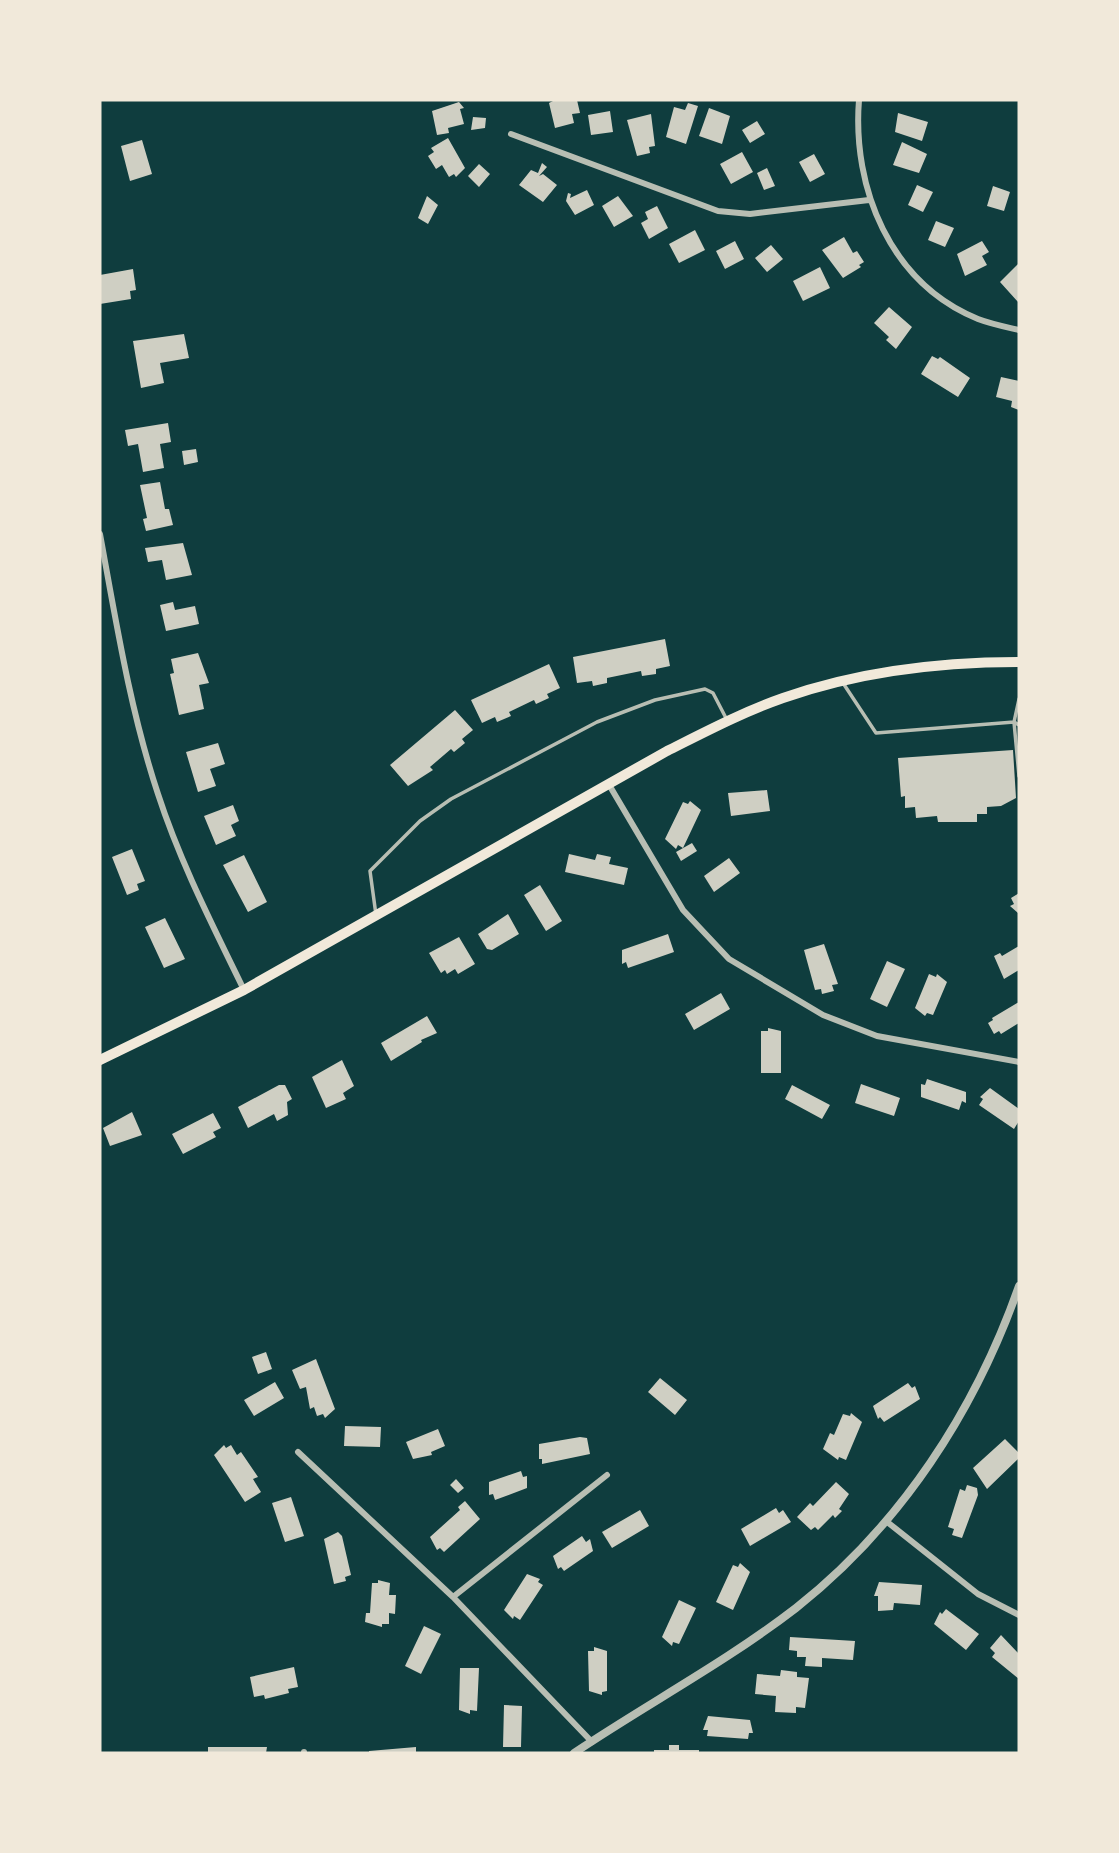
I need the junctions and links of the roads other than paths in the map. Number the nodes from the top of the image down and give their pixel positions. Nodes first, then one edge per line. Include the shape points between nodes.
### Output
1 (859, 100) edge
2 (512, 134) dead end
3 (869, 200) junction
4 (1019, 330) edge
5 (100, 534) edge
6 (1019, 662) edge
7 (842, 681) junction
8 (1019, 699) edge
9 (728, 722) junction
10 (1014, 723) junction
11 (1019, 724) edge
12 (1019, 776) edge
13 (608, 783) junction
14 (376, 917) junction
15 (244, 990) junction
16 (100, 1060) edge
17 (1019, 1062) edge
18 (1019, 1286) edge
19 (298, 1452) dead end
20 (607, 1475) dead end
21 (886, 1521) junction
22 (453, 1597) junction
23 (1019, 1615) edge
24 (592, 1742) junction
25 (574, 1753) edge

1 - 3 street via 857,134
2 - 3 street via 718,211 750,214
3 - 4 street via 897,251 931,289 978,319
5 - 15 street via 127,679 158,793
6 - 7 highway via 967,662
7 - 9 highway via 784,698
7 - 10 lane via 876,733
8 - 10 lane
9 - 13 highway
9 - 14 lane via 713,693 705,689 655,700 597,722 451,799 419,821 370,871
10 - 11 lane
10 - 12 lane
13 - 14 highway
13 - 17 street via 683,910 729,959 823,1015 877,1036
14 - 15 highway
15 - 16 highway
18 - 21 street via 1000,1341 967,1408
19 - 22 street
20 - 22 street
21 - 23 street via 978,1594
21 - 24 street via 787,1614
22 - 24 street
24 - 25 street

